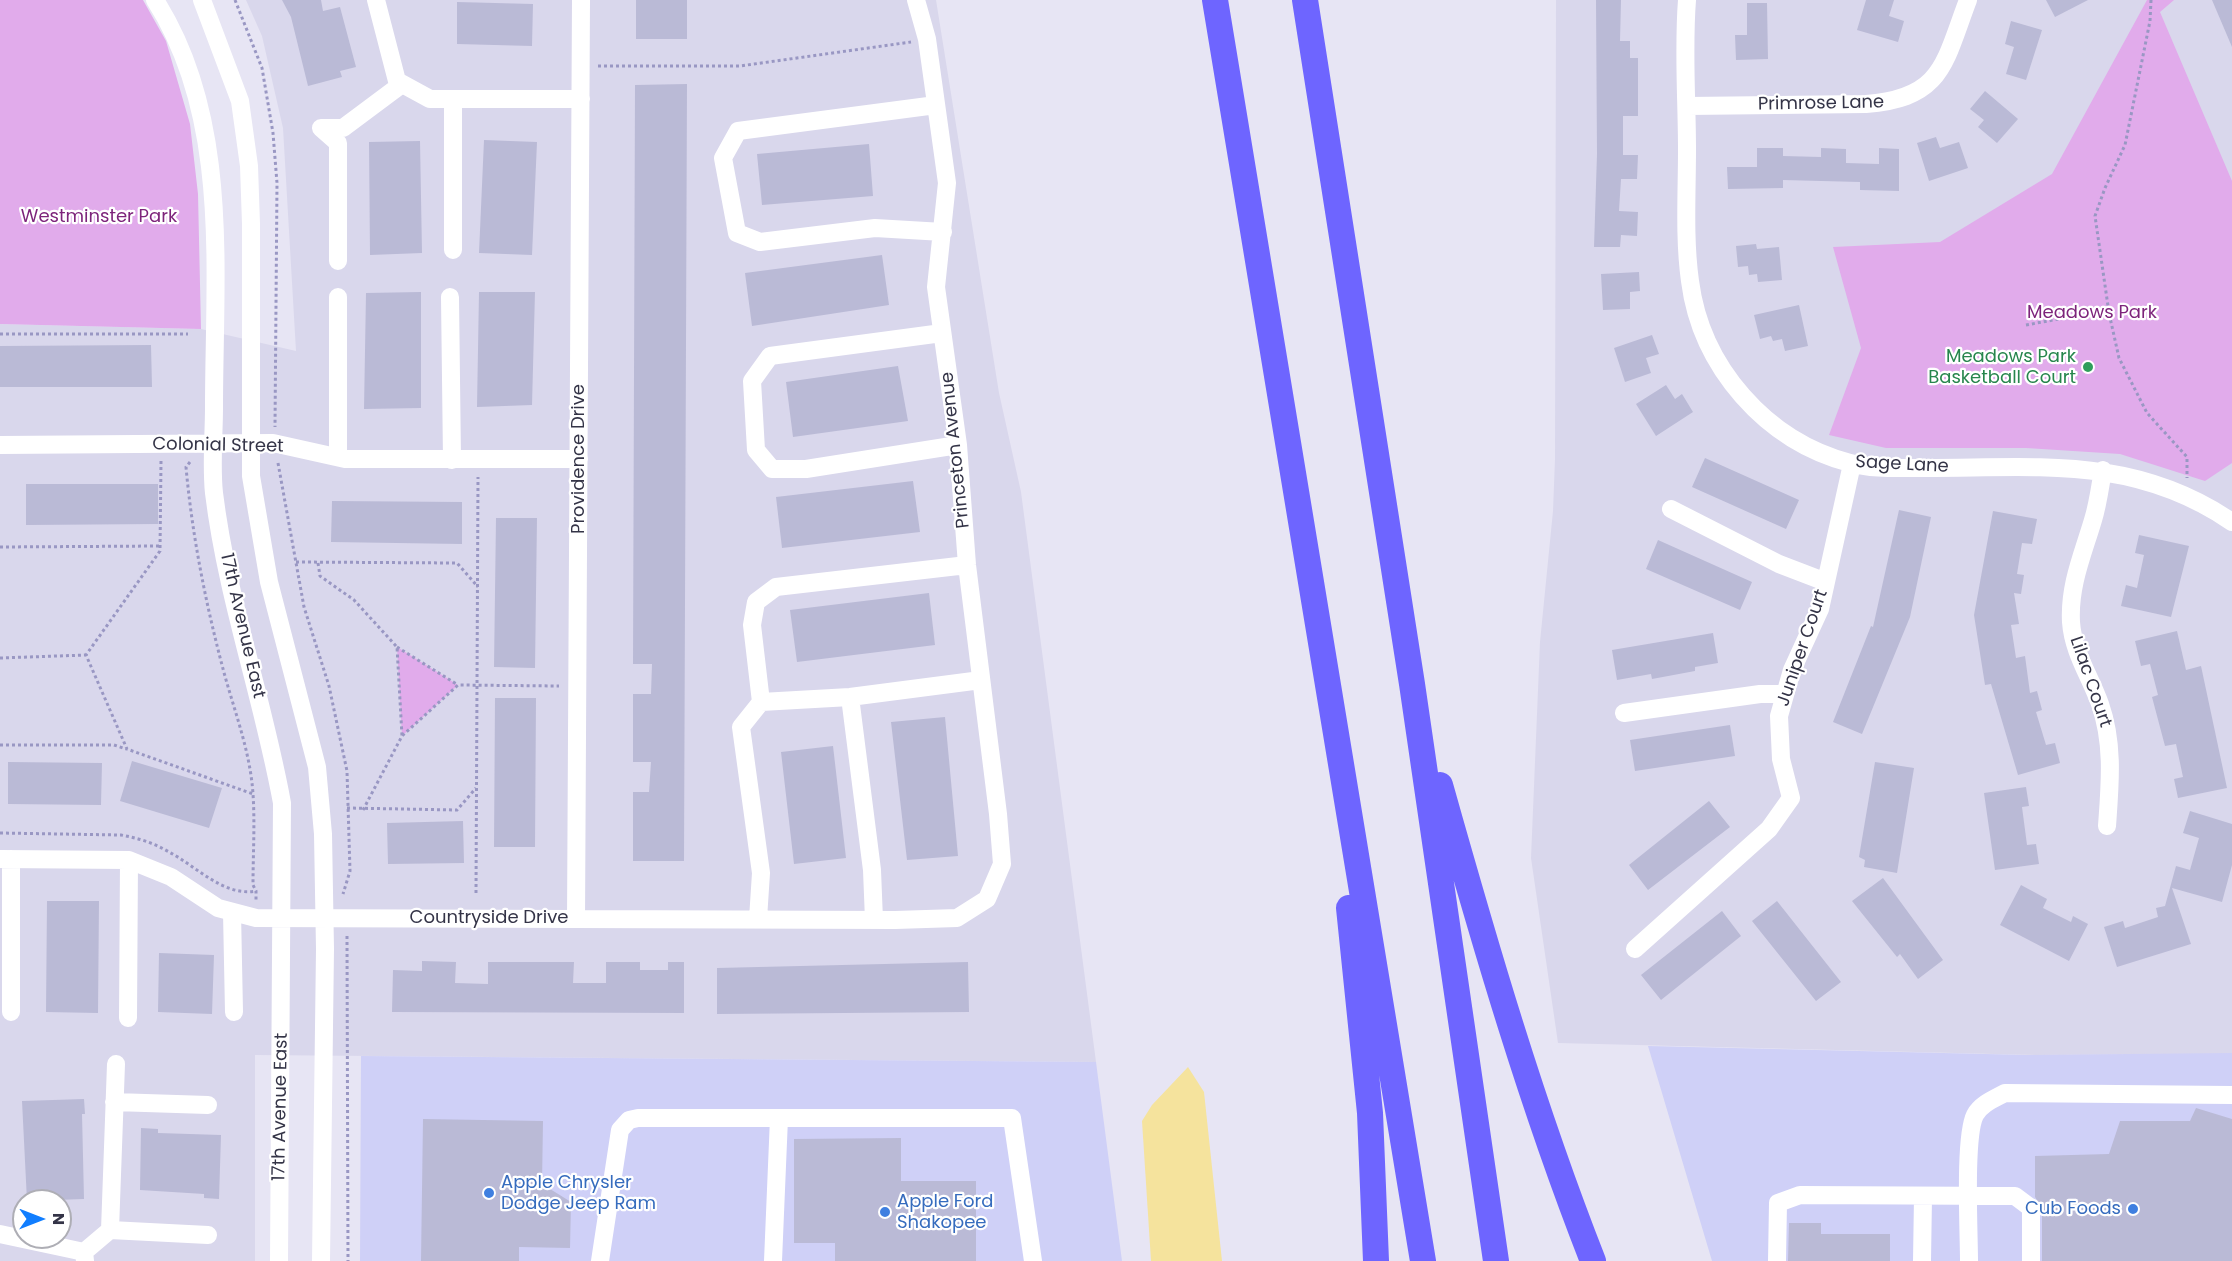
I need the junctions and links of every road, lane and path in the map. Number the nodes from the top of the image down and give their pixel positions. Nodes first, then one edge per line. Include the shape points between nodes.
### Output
1 (155, 0) edge
2 (202, 0) edge
3 (235, 0) edge
4 (376, 0) edge
5 (581, 0) edge
6 (916, 0) edge
7 (1215, 0) edge
8 (1305, 0) edge
9 (1687, 0) edge
10 (1968, 0) edge
11 (2151, 0) edge
12 (927, 39) junction
13 (581, 66) junction
14 (402, 84) junction
15 (453, 99) junction
16 (581, 99) junction
17 (936, 105) junction
18 (1687, 106) junction
19 (943, 232) junction
20 (453, 250) dead end
21 (338, 261) dead end
22 (338, 297) dead end
23 (450, 297) dead end
24 (2108, 310) junction
25 (2026, 325) dead end
26 (942, 333) junction
27 (0, 334) edge
28 (188, 334) dead end
29 (251, 443) junction
30 (273, 443) junction
31 (0, 445) edge
32 (161, 445) junction
33 (207, 445) junction
34 (958, 445) junction
35 (338, 457) junction
36 (579, 459) junction
37 (452, 460) junction
38 (478, 460) junction
39 (1852, 464) junction
40 (2103, 470) junction
41 (2183, 493) junction
42 (1671, 509) dead end
43 (2232, 522) edge
44 (161, 546) junction
45 (0, 547) edge
46 (296, 562) junction
47 (318, 563) junction
48 (967, 565) junction
49 (1826, 582) junction
50 (477, 587) junction
51 (1322, 645) junction
52 (397, 647) junction
53 (86, 656) junction
54 (0, 658) edge
55 (981, 680) junction
56 (1412, 684) junction
57 (458, 685) junction
58 (477, 686) junction
59 (560, 686) dead end
60 (1785, 693) junction
61 (850, 697) junction
62 (761, 702) junction
63 (1624, 712) dead end
64 (402, 736) junction
65 (0, 745) edge
66 (127, 749) junction
67 (477, 787) junction
68 (253, 794) junction
69 (347, 808) junction
70 (363, 810) junction
71 (2107, 826) dead end
72 (6, 859) edge
73 (129, 860) junction
74 (476, 893) dead end
75 (987, 899) joint
76 (232, 912) junction
77 (256, 918) junction
78 (282, 918) junction
79 (324, 918) junction
80 (344, 918) junction
81 (576, 919) junction
82 (758, 919) junction
83 (874, 920) junction
84 (1635, 949) dead end
85 (11, 1012) dead end
86 (234, 1012) dead end
87 (128, 1018) dead end
88 (116, 1064) dead end
89 (2232, 1095) edge
90 (114, 1102) junction
91 (208, 1105) dead end
92 (779, 1118) junction
93 (1923, 1197) junction
94 (1969, 1197) junction
95 (110, 1230) junction
96 (0, 1234) edge
97 (208, 1235) dead end
98 (84, 1256) edge
99 (279, 1261) edge
100 (321, 1261) edge
101 (348, 1261) edge
102 (600, 1261) edge
103 (773, 1261) edge
104 (1033, 1261) edge
105 (1376, 1261) edge
106 (1422, 1261) edge
107 (1496, 1261) edge
108 (1593, 1261) edge
109 (1777, 1261) edge
110 (1922, 1261) edge
111 (1969, 1261) edge
112 (2031, 1261) edge

1 - 33 street, 17th Avenue East via 188,68 208,149 214,220
2 - 29 street, 17th Avenue East via 240,101 249,166
3 - 30 path via 262,68 278,183 277,419
4 - 14 street via 397,81
5 - 13 street, Providence Drive
6 - 12 street, Princeton Avenue
7 - 51 highway
8 - 56 highway
9 - 18 street, Sage Lane
10 - 18 street, Primrose Lane via 1945,61 1916,94 1893,102 1866,104
11 - 24 path via 2125,145 2095,216
12 - 13 path via 740,66
12 - 17 street, Princeton Avenue
13 - 16 street, Providence Drive
14 - 15 street via 430,99
14 - 21 street via 343,128 321,128 338,143
15 - 16 street
15 - 20 street
16 - 36 street, Providence Drive
17 - 19 street, Princeton Avenue via 947,183
17 - 19 street via 738,131 723,158 737,232 760,242 875,228
18 - 39 street, Sage Lane via 1688,259 1696,313 1705,340 1721,370 1767,420 1818,452
19 - 26 street, Princeton Avenue via 936,287
22 - 35 street
23 - 37 street
24 - 25 path
24 - 41 path via 2119,358 2134,390 2147,413 2187,457
26 - 34 street, Princeton Avenue
26 - 34 street via 770,356 752,381 756,450 772,469 806,469
27 - 28 path
29 - 30 street, Colonial Street
29 - 33 street, Colonial Street
29 - 79 street, 17th Avenue East via 251,476 269,582 317,767
30 - 35 street, Colonial Street
30 - 46 path
31 - 32 street, Colonial Street
32 - 33 street, Colonial Street
32 - 44 path
33 - 68 path via 186,467 190,516
33 - 78 street, 17th Avenue East via 229,584 271,742 282,803
34 - 48 street, Princeton Avenue
35 - 37 street, Colonial Street
36 - 38 street, Colonial Street
36 - 81 street, Providence Drive
37 - 38 street, Colonial Street
38 - 50 path
39 - 40 street, Sage Lane
39 - 49 street, Juniper Court
40 - 41 street, Sage Lane
40 - 71 street, Lilac Court via 2094,519 2076,571 2071,624 2076,648 2108,731 2111,761
41 - 43 street, Sage Lane
42 - 49 street via 1779,564
44 - 45 path
44 - 53 path
46 - 47 path
46 - 69 path via 347,771
47 - 50 path via 458,563
47 - 52 path via 320,576 354,600
48 - 55 street, Princeton Avenue
48 - 62 street via 776,587 756,602 752,625
49 - 60 street, Juniper Court via 1820,609
50 - 58 path
51 - 105 highway via 1370,1113
51 - 106 highway
52 - 57 path
52 - 64 path
53 - 54 path
53 - 66 path
55 - 61 street
55 - 75 street, Princeton Avenue via 1002,864
56 - 107 highway
56 - 108 highway via 1477,915 1558,1173
57 - 58 path
57 - 64 path
58 - 59 path
58 - 67 path
60 - 63 street
60 - 84 street, Juniper Court via 1779,716 1781,759 1791,798 1769,829
61 - 62 street
61 - 83 street via 872,870
62 - 82 street via 741,727 761,873
64 - 70 path
65 - 66 path via 114,745
66 - 68 path
67 - 70 path via 457,810
67 - 74 path
68 - 77 path
69 - 70 path
69 - 80 path via 350,871 343,894
72 - 73 street, Countryside Drive
72 - 85 street
73 - 76 street, Countryside Drive via 171,877 218,908
73 - 87 street
75 - 83 street, Countryside Drive via 957,918
76 - 77 street, Countryside Drive
76 - 86 street
77 - 78 street, Countryside Drive
78 - 79 street, Countryside Drive
78 - 99 street, 17th Avenue East
79 - 80 street, Countryside Drive
79 - 100 street, 17th Avenue East
80 - 81 street, Countryside Drive
80 - 101 path via 349,948
81 - 82 street, Countryside Drive
82 - 83 street, Countryside Drive
88 - 90 street
89 - 94 street via 2005,1093 1986,1103 1975,1116 1969,1138
90 - 91 street
90 - 95 street
92 - 102 street via 629,1120 620,1130
92 - 103 street
92 - 104 street via 1012,1118
93 - 94 street
93 - 109 street via 1800,1195 1778,1203
93 - 110 street
94 - 111 street
94 - 112 street via 2016,1196 2031,1208
95 - 97 street
95 - 98 street
96 - 98 street

